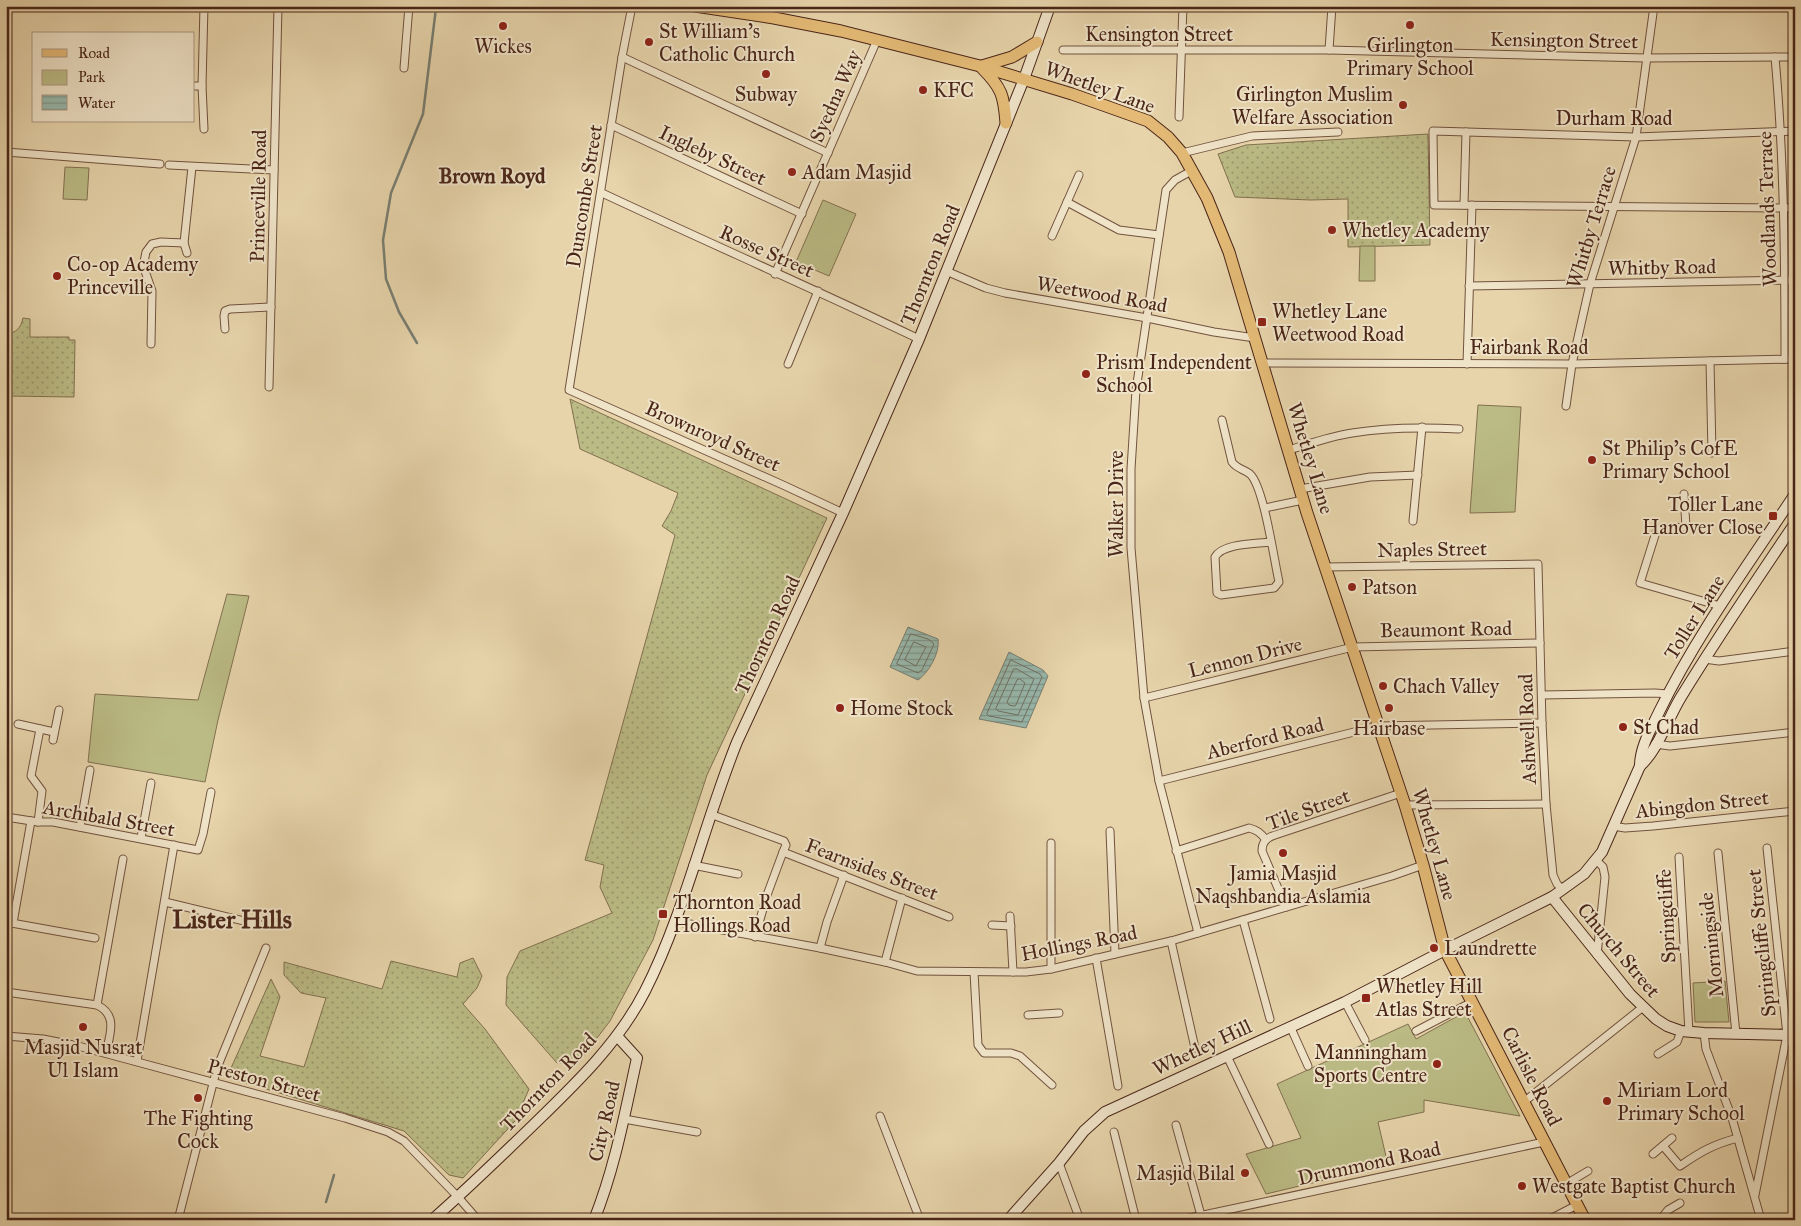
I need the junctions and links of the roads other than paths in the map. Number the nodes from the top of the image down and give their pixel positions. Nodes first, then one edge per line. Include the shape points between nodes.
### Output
1 (204, 6) edge
2 (278, 6) edge
3 (409, 6) edge
4 (632, 6) edge
5 (695, 6) edge
6 (1050, 6) edge
7 (1183, 6) edge
8 (1332, 6) edge
9 (1654, 6) edge
10 (878, 40) junction
11 (1037, 42) junction
12 (1063, 50) dead end
13 (1329, 50) junction
14 (1180, 51) junction
15 (1795, 56) edge
16 (622, 57) junction
17 (1646, 58) junction
18 (1775, 58) junction
19 (981, 66) junction
20 (404, 68) dead end
21 (1024, 79) junction
22 (195, 86) edge
23 (202, 86) junction
24 (1179, 117) dead end
25 (1006, 123) junction
26 (611, 125) junction
27 (204, 129) dead end
28 (1795, 131) edge
29 (1338, 132) dead end
30 (1466, 132) junction
31 (1782, 132) junction
32 (1636, 136) junction
33 (6, 152) edge
34 (828, 153) junction
35 (1182, 153) junction
36 (160, 164) dead end
37 (169, 165) dead end
38 (192, 167) junction
39 (274, 170) junction
40 (1193, 170) junction
41 (1079, 175) dead end
42 (602, 193) junction
43 (1067, 202) junction
44 (1468, 205) junction
45 (1614, 207) junction
46 (1783, 208) junction
47 (1795, 208) edge
48 (802, 214) junction
49 (1159, 235) junction
50 (1052, 236) dead end
51 (184, 243) junction
52 (187, 253) dead end
53 (946, 271) junction
54 (775, 274) junction
55 (1785, 280) junction
56 (1795, 280) edge
57 (1590, 284) junction
58 (1469, 286) junction
59 (818, 291) junction
60 (271, 307) junction
61 (1147, 318) junction
62 (225, 329) dead end
63 (1256, 338) junction
64 (919, 339) junction
65 (151, 344) dead end
66 (1785, 359) junction
67 (1795, 359) edge
68 (1710, 361) junction
69 (1264, 363) junction
70 (788, 364) dead end
71 (1466, 364) junction
72 (1572, 364) junction
73 (269, 387) dead end
74 (569, 390) joint
75 (1566, 406) dead end
76 (1222, 420) dead end
77 (1422, 427) junction
78 (1459, 428) dead end
79 (1289, 450) junction
80 (1712, 452) dead end
81 (1418, 475) junction
82 (1300, 489) junction
83 (1684, 494) dead end
84 (1795, 494) edge
85 (1304, 500) junction
86 (1265, 508) junction
87 (843, 513) junction
88 (1413, 521) dead end
89 (1795, 524) edge
90 (1270, 542) junction
91 (1538, 564) joint
92 (1325, 567) junction
93 (1720, 606) junction
94 (1540, 643) junction
95 (1353, 647) junction
96 (1795, 651) edge
97 (1690, 656) junction
98 (1704, 659) junction
99 (1668, 694) junction
100 (1542, 695) junction
101 (1144, 698) junction
102 (1679, 700) junction
103 (59, 710) dead end
104 (18, 724) dead end
105 (1542, 724) junction
106 (1378, 726) junction
107 (40, 729) junction
108 (54, 732) junction
109 (1795, 732) edge
110 (53, 740) dead end
111 (1651, 743) junction
112 (90, 770) dead end
113 (1159, 782) junction
114 (151, 783) dead end
115 (211, 792) dead end
116 (1401, 793) junction
117 (1546, 804) junction
118 (1405, 805) junction
119 (1795, 811) edge
120 (710, 814) junction
121 (6, 817) edge
122 (35, 821) junction
123 (1613, 826) junction
124 (80, 827) junction
125 (1110, 831) dead end
126 (141, 838) junction
127 (1266, 840) junction
128 (1051, 843) dead end
129 (174, 845) junction
130 (1767, 848) dead end
131 (1176, 851) junction
132 (783, 852) junction
133 (1718, 853) dead end
134 (1679, 857) dead end
135 (123, 859) dead end
136 (1596, 860) junction
137 (693, 865) junction
138 (1423, 865) junction
139 (738, 874) dead end
140 (844, 875) junction
141 (1563, 890) junction
142 (1552, 897) junction
143 (902, 898) junction
144 (165, 902) junction
145 (1286, 907) junction
146 (1010, 916) dead end
147 (949, 917) dead end
148 (1243, 920) junction
149 (674, 921) junction
150 (9, 922) edge
151 (261, 925) dead end
152 (992, 925) dead end
153 (1011, 926) junction
154 (1198, 933) junction
155 (755, 937) junction
156 (102, 939) junction
157 (1171, 941) junction
158 (266, 948) dead end
159 (820, 948) junction
160 (1444, 950) junction
161 (1115, 954) junction
162 (1598, 955) junction
163 (1096, 958) junction
164 (885, 962) junction
165 (1050, 969) junction
166 (974, 972) junction
167 (1014, 972) junction
168 (6, 992) edge
169 (1345, 1002) junction
170 (1472, 1002) junction
171 (97, 1005) junction
172 (1643, 1007) junction
173 (1059, 1013) dead end
174 (1028, 1015) dead end
175 (1270, 1019) dead end
176 (1290, 1026) junction
177 (1416, 1031) dead end
178 (1685, 1031) junction
179 (1704, 1033) junction
180 (1736, 1034) junction
181 (1791, 1035) edge
182 (6, 1036) edge
183 (616, 1036) junction
184 (1364, 1040) dead end
185 (1195, 1048) dead end
186 (106, 1053) junction
187 (1658, 1054) dead end
188 (1227, 1056) junction
189 (137, 1062) junction
190 (1308, 1066) dead end
191 (212, 1082) junction
192 (1052, 1085) dead end
193 (1118, 1086) dead end
194 (1524, 1101) junction
195 (880, 1116) dead end
196 (624, 1119) junction
197 (1176, 1125) dead end
198 (697, 1132) dead end
199 (1114, 1132) dead end
200 (1672, 1138) dead end
201 (1738, 1138) junction
202 (1544, 1142) junction
203 (1269, 1144) dead end
204 (1663, 1146) junction
205 (1653, 1154) dead end
206 (1058, 1163) junction
207 (1588, 1171) dead end
208 (1566, 1184) junction
209 (1755, 1194) junction
210 (458, 1197) junction
211 (1680, 1203) dead end
212 (1577, 1205) junction
213 (1795, 1213) edge
214 (1202, 1218) edge
215 (178, 1220) edge
216 (432, 1220) edge
217 (478, 1220) edge
218 (594, 1220) edge
219 (920, 1220) edge
220 (1008, 1220) edge
221 (1080, 1220) edge
222 (1136, 1220) edge
223 (1180, 1220) edge
224 (1548, 1220) edge
225 (1585, 1220) edge
226 (1660, 1220) edge
227 (1761, 1220) edge
228 (1794, 1220) edge

1 - 23 street
2 - 39 street, Princeville Road
3 - 20 street
4 - 16 street, Duncombe Street
5 - 10 main road, Whetley Lane via 774,18
6 - 11 main road, Thornton Road
7 - 14 street
8 - 13 street
9 - 17 street, Whitby Terrace
10 - 19 main road, Whetley Lane
10 - 34 street, Syedna Way
11 - 19 main road via 1012,57
11 - 21 main road, Thornton Road
12 - 14 street, Kensington Street
13 - 14 street, Kensington Street
13 - 17 street, Kensington Street
14 - 24 street
15 - 18 street, Kensington Street
16 - 26 street, Duncombe Street
16 - 34 street
17 - 18 street, Kensington Street
17 - 32 street, Whitby Terrace
18 - 31 street, Woodlands Terrace
19 - 21 main road, Whetley Lane
19 - 25 main road via 1000,90
21 - 25 main road, Thornton Road
21 - 35 main road, Whetley Lane via 1148,121
22 - 23 street
23 - 27 street
25 - 53 main road, Thornton Road
26 - 42 street, Duncombe Street
26 - 48 street, Ingleby Street
28 - 31 street, Durham Road
29 - 35 street via 1252,136
30 - 32 street, Durham Road
30 - 44 street
30 - 44 street, Durham Road via 1433,131 1434,205
31 - 32 street, Durham Road
31 - 46 street, Woodlands Terrace
32 - 45 street, Whitby Terrace
33 - 36 street
34 - 48 street, Syedna Way
35 - 40 main road, Whetley Lane
37 - 38 street
38 - 39 street
38 - 51 street
39 - 60 street, Princeville Road
40 - 49 street, Walker Drive via 1175,180 1166,190
40 - 63 main road, Whetley Lane via 1229,252
41 - 43 street
42 - 54 street, Rosse Street
42 - 74 street, Duncombe Street
43 - 49 street via 1119,230
43 - 50 street
44 - 45 street
44 - 58 street
45 - 46 street
45 - 57 street, Whitby Terrace
46 - 47 street
46 - 55 street, Woodlands Terrace
48 - 54 street, Syedna Way
49 - 61 street, Walker Drive
51 - 52 street
51 - 65 street via 152,244 146,252 145,271 152,291
53 - 61 street, Weetwood Road via 1005,293
53 - 64 main road, Thornton Road
54 - 59 street, Rosse Street
55 - 56 street, Whitby Road
55 - 57 street, Whitby Road
55 - 66 street, Woodlands Terrace
57 - 58 street, Whitby Road
57 - 72 street, Whitby Terrace
58 - 71 street
59 - 64 street, Rosse Street
59 - 70 street
60 - 62 street via 225,311
60 - 73 street, Princeville Road
61 - 63 street, Weetwood Road
61 - 101 street, Walker Drive via 1136,390 1130,470 1131,548
63 - 69 main road, Whetley Lane
64 - 87 main road, Thornton Road
66 - 67 street, Fairbank Road
66 - 68 street, Fairbank Road
68 - 72 street, Fairbank Road
68 - 80 street
69 - 71 street, Fairbank Road
69 - 79 main road, Whetley Lane
71 - 72 street, Fairbank Road
72 - 75 street, Whitby Terrace
74 - 87 street, Brownroyd Street
76 - 86 street via 1232,462 1235,467 1251,474
77 - 78 street
77 - 79 street via 1350,433
77 - 81 street
79 - 82 main road, Whetley Lane
81 - 82 street via 1370,477
81 - 88 street
82 - 85 main road, Whetley Lane
83 - 93 street via 1686,528 1657,529 1640,583
84 - 93 main road, Toller Lane
85 - 86 street
85 - 92 main road, Whetley Lane
86 - 90 street
87 - 120 main road, Thornton Road via 737,742
89 - 98 main road, Toller Lane
90 - 90 street via 1279,582 1274,588 1218,593 1215,557 1218,552 1225,548
91 - 92 street, Naples Street
91 - 94 street, Ashwell Road
92 - 95 main road, Whetley Lane
93 - 97 main road, Toller Lane
94 - 95 street, Beaumont Road
94 - 100 street, Ashwell Road
95 - 101 street, Lennon Drive
95 - 106 main road, Whetley Lane
96 - 98 street via 1719,661
97 - 98 main road
97 - 99 main road, Toller Lane
98 - 102 main road, Toller Lane
99 - 100 street
99 - 102 main road
99 - 111 main road, Toller Lane
100 - 105 street, Ashwell Road
101 - 113 street, Walker Drive
102 - 111 main road, Toller Lane
103 - 108 street
104 - 107 street
105 - 106 street, Aberford Road
105 - 117 street, Ashwell Road
106 - 113 street, Aberford Road
106 - 116 main road, Whetley Lane
107 - 108 street
107 - 122 street via 31,776 41,788
108 - 110 street
109 - 111 street via 1670,746
111 - 123 main road, Toller Lane via 1640,754 1640,766
112 - 124 street
113 - 131 street, Walker Drive
114 - 126 street
115 - 129 street, Archibald Street via 198,850
116 - 118 main road, Whetley Lane
116 - 127 street, Tile Street
117 - 118 street
117 - 141 street, Ashwell Road via 1553,875
118 - 138 main road, Whetley Lane
119 - 123 street, Abingdon Street via 1653,826
120 - 132 street, Fearnsides Street via 784,841
120 - 137 main road, Thornton Road
121 - 122 street, Archibald Street
122 - 124 street, Archibald Street
122 - 150 street
123 - 136 main road, Toller Lane
124 - 126 street, Archibald Street
125 - 161 street
126 - 129 street, Archibald Street
127 - 131 street via 1262,834 1249,828
127 - 145 street, Tile Street via 1262,851
128 - 165 street
129 - 144 street
130 - 181 street, Springcliffe Street
131 - 154 street, Walker Drive
132 - 140 street, Fearnsides Street
132 - 155 street
133 - 180 street, Morningside
134 - 178 street, Springcliffe
135 - 156 street
136 - 141 main road, Toller Lane
136 - 162 street via 1604,867 1605,877
137 - 139 street
137 - 149 main road, Thornton Road
138 - 145 street, Hollings Road
138 - 160 main road, Whetley Lane
140 - 143 street, Fearnsides Street
140 - 159 street
141 - 142 main road, Toller Lane
142 - 160 main road, Toller Lane
142 - 162 main road, Church Street
143 - 147 street, Fearnsides Street
143 - 164 street
144 - 151 street
144 - 189 street
145 - 148 street, Hollings Road
146 - 153 street
148 - 154 street, Hollings Road
148 - 175 street
149 - 155 street, Hollings Road
149 - 183 main road, Thornton Road via 645,992
150 - 156 street
152 - 153 street
153 - 167 street
154 - 157 street, Hollings Road
155 - 159 street, Hollings Road
156 - 171 street
157 - 161 street, Hollings Road
157 - 185 street
158 - 191 street
159 - 164 street, Hollings Road
160 - 169 main road, Whetley Hill
160 - 170 main road, Carlisle Road
161 - 163 street, Hollings Road
162 - 172 main road, Church Street
163 - 165 street, Hollings Road
163 - 193 street
164 - 166 street, Hollings Road via 917,971
165 - 167 street, Hollings Road
166 - 167 street, Hollings Road
166 - 192 street via 978,1046 984,1053 1020,1056
168 - 171 street
169 - 176 main road, Whetley Hill
169 - 184 street
170 - 177 street
170 - 194 main road, Carlisle Road
171 - 186 street via 106,1009 112,1028
172 - 178 main road, Church Street via 1667,1026
172 - 194 street
173 - 174 street
176 - 188 main road, Whetley Hill
176 - 190 street
178 - 179 main road, Church Street
178 - 187 street via 1676,1042
179 - 180 main road, Church Street
179 - 201 street via 1706,1049
180 - 181 main road, Church Street
181 - 209 street, Springcliffe Street
182 - 186 street, Preston Street via 43,1038
183 - 196 main road, City Road via 637,1058
183 - 210 main road, Thornton Road via 572,1089
186 - 189 street, Preston Street
188 - 203 street
188 - 206 main road, Whetley Hill via 1105,1112 1084,1131
189 - 191 street, Preston Street
191 - 210 street, Preston Street via 388,1132 404,1142
191 - 215 street
194 - 202 main road, Carlisle Road
195 - 219 street
196 - 198 street
196 - 218 main road, City Road
197 - 214 street
199 - 222 street
200 - 204 street
201 - 204 street via 1718,1143 1680,1166
201 - 209 street
202 - 208 main road, Carlisle Road
202 - 214 street, Drummond Road
204 - 205 street
206 - 220 main road, Whetley Hill
206 - 221 street
207 - 208 street
208 - 212 main road, Carlisle Road
209 - 227 street
210 - 216 main road, Thornton Road
210 - 217 street, Preston Street
211 - 226 street
212 - 224 street
212 - 225 main road, Carlisle Road
213 - 228 street
214 - 223 street, Drummond Road

